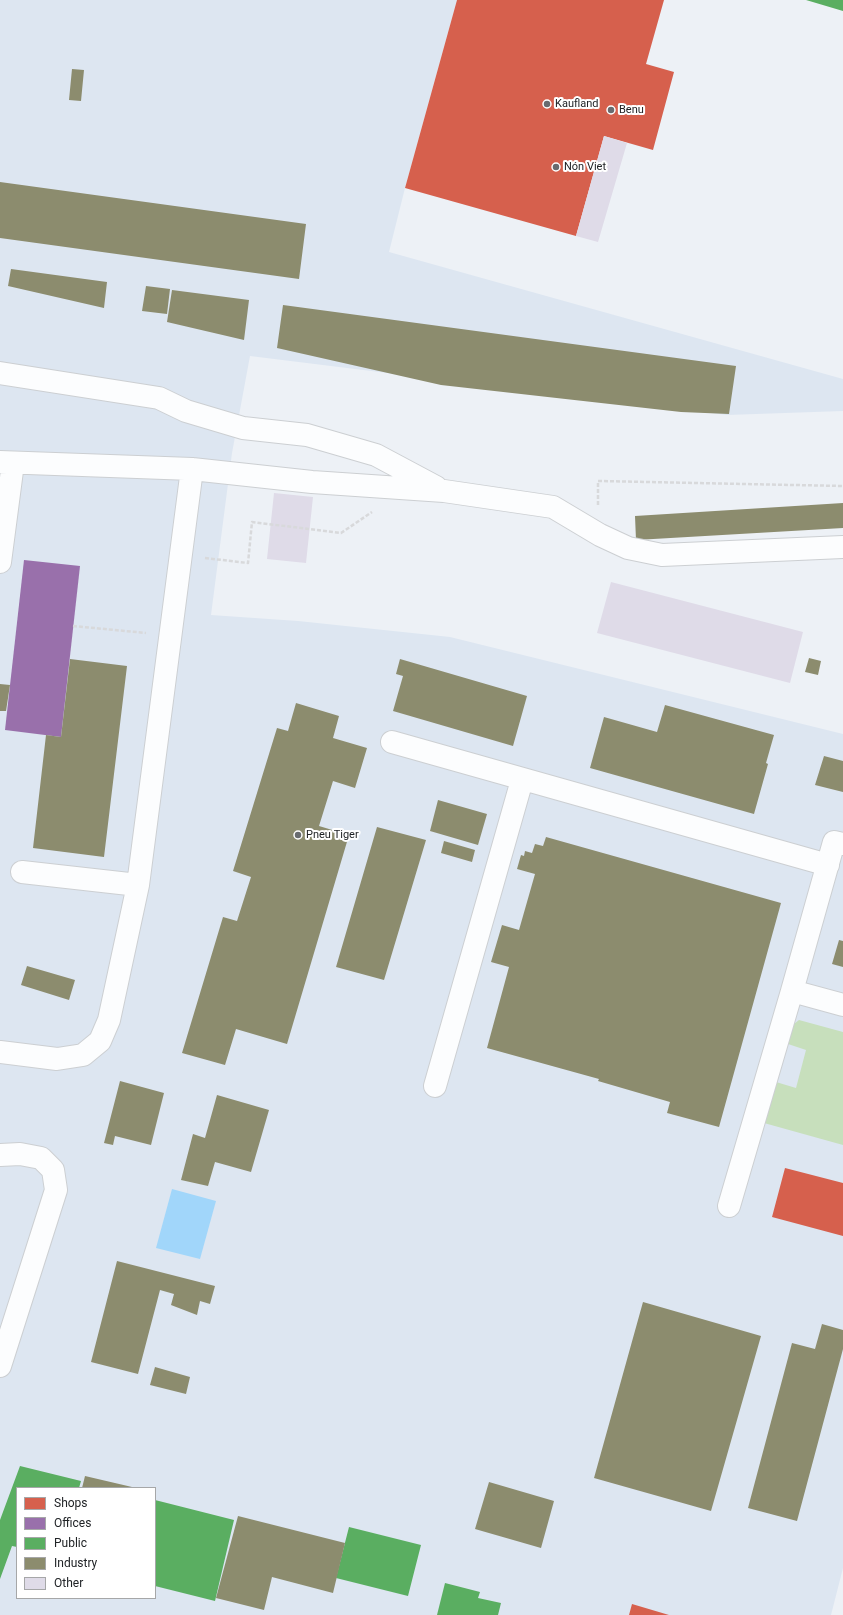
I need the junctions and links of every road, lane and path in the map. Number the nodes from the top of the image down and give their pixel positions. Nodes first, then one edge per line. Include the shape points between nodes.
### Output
1 (0, 373) edge
2 (6, 462) edge
3 (192, 469) junction
4 (843, 486) edge
5 (444, 491) junction
6 (598, 506) dead end
7 (377, 509) dead end
8 (843, 547) edge
9 (181, 555) junction
10 (0, 562) edge
11 (73, 626) dead end
12 (146, 633) dead end
13 (392, 742) dead end
14 (522, 780) junction
15 (840, 840) edge
16 (828, 865) junction
17 (22, 872) dead end
18 (138, 885) junction
19 (792, 991) junction
20 (843, 1005) edge
21 (0, 1052) edge
22 (435, 1086) dead end
23 (0, 1155) edge
24 (729, 1206) dead end
25 (0, 1366) edge

1 - 5 lane via 159,398 186,411 244,428 307,435 376,455
2 - 3 lane
2 - 10 lane
3 - 5 lane via 312,482
3 - 9 lane
4 - 6 path via 598,481
5 - 8 lane via 553,507 600,535 628,548 662,555
7 - 9 path via 341,533 252,522 248,563
9 - 18 lane
11 - 12 path
13 - 14 lane
14 - 16 lane
14 - 22 lane
15 - 16 lane
16 - 19 lane
17 - 18 lane
18 - 21 lane via 109,1020 100,1041 83,1055 57,1059
19 - 20 lane
19 - 24 lane
23 - 25 lane via 20,1154 40,1158 53,1170 56,1190

